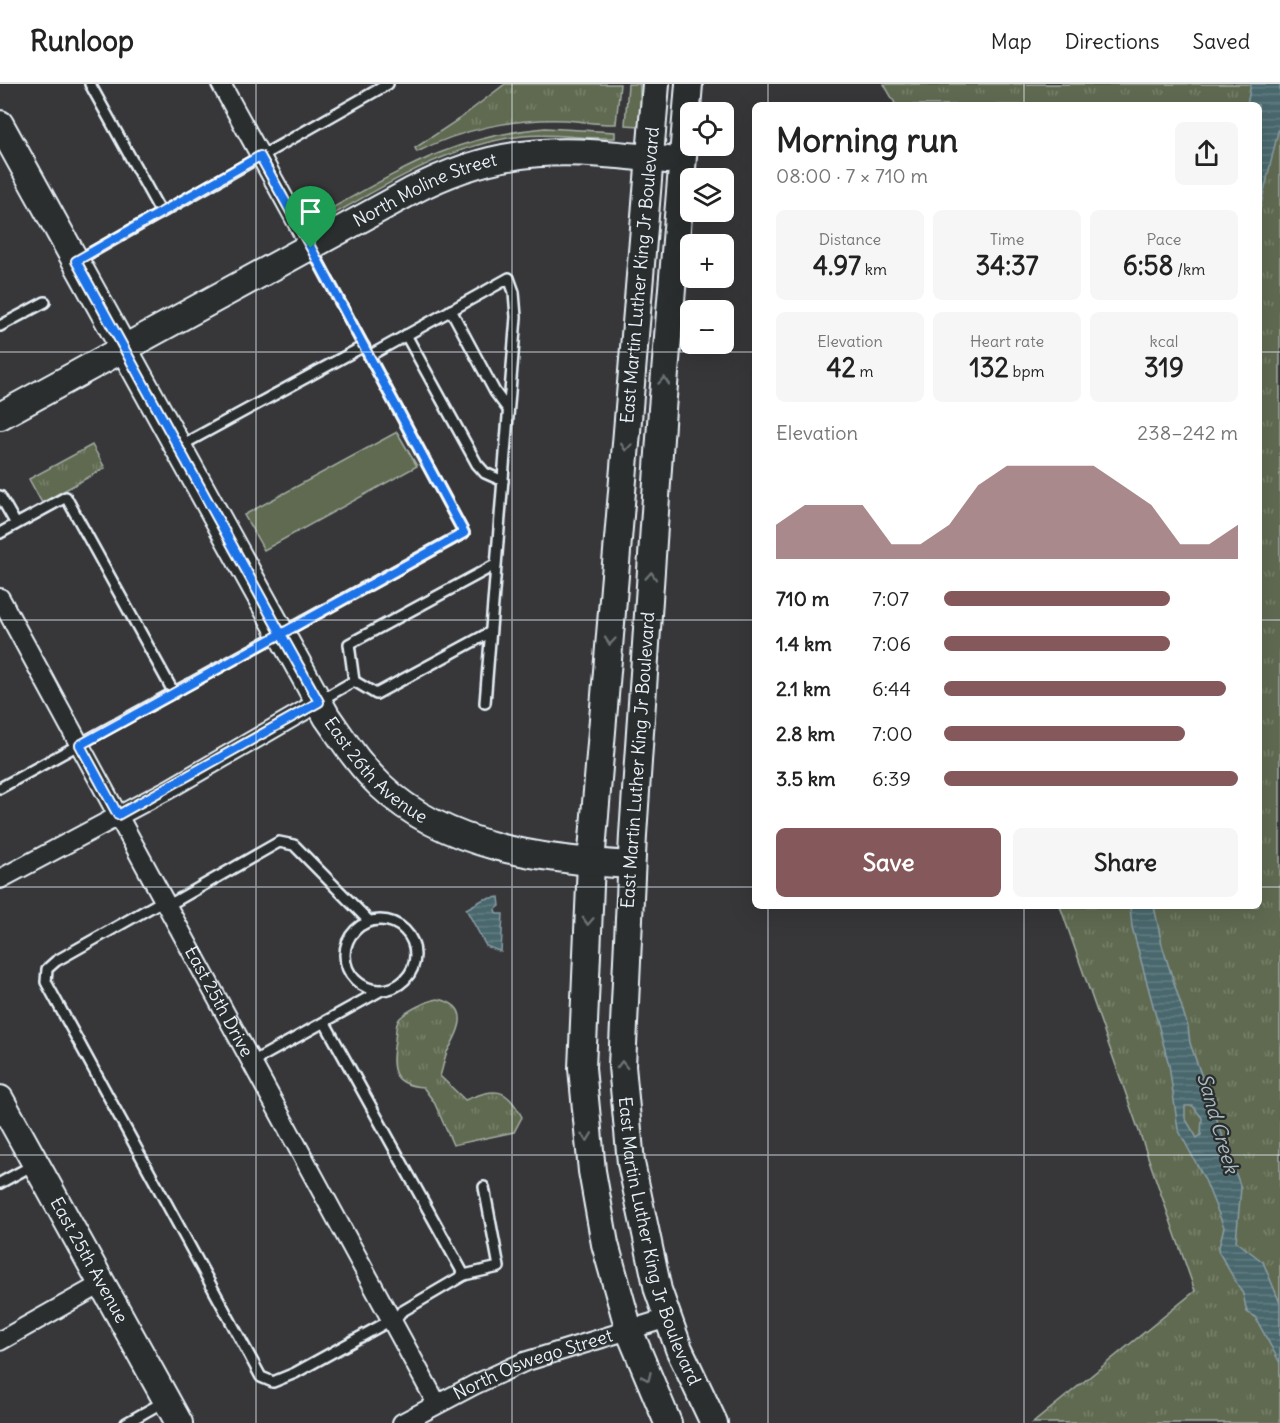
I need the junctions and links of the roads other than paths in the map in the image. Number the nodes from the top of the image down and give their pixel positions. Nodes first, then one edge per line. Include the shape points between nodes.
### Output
1 (90, 84) edge
2 (221, 84) edge
3 (388, 84) edge
4 (656, 84) edge
5 (689, 84) edge
6 (0, 124) edge
7 (260, 156) junction
8 (651, 158) junction
9 (682, 162) junction
10 (160, 211) junction
11 (311, 248) junction
12 (76, 261) junction
13 (45, 302) dead end
14 (451, 310) junction
15 (0, 326) edge
16 (406, 335) junction
17 (364, 346) junction
18 (124, 349) junction
19 (369, 356) junction
20 (507, 408) junction
21 (0, 416) edge
22 (178, 447) junction
23 (503, 481) junction
24 (0, 496) edge
25 (16, 524) junction
26 (0, 533) edge
27 (495, 565) junction
28 (0, 598) edge
29 (489, 633) junction
30 (281, 634) junction
31 (354, 681) junction
32 (174, 693) junction
33 (319, 702) junction
34 (485, 703) dead end
35 (80, 745) junction
36 (0, 788) edge
37 (118, 815) junction
38 (591, 863) junction
39 (631, 865) junction
40 (0, 879) edge
41 (166, 903) junction
42 (369, 921) junction
43 (380, 991) junction
44 (325, 1023) junction
45 (252, 1062) junction
46 (0, 1099) edge
47 (36, 1164) junction
48 (0, 1183) edge
49 (484, 1187) dead end
50 (464, 1275) junction
51 (103, 1283) junction
52 (668, 1318) junction
53 (392, 1322) junction
54 (629, 1330) junction
55 (0, 1341) edge
56 (167, 1400) junction
57 (437, 1404) junction
58 (126, 1423) edge
59 (179, 1423) edge
60 (402, 1423) edge
61 (668, 1423) edge
62 (714, 1423) edge

1 - 10 lane
2 - 7 street
3 - 7 lane
4 - 8 main road, East Martin Luther King Jr Boulevard
5 - 9 main road, East Martin Luther King Jr Boulevard
6 - 12 main road, East 26th Avenue
7 - 10 lane
7 - 11 street
8 - 9 main road, North Moline Street
8 - 11 main road, North Moline Street via 545,152 485,160 438,177
8 -> 38 main road, East Martin Luther King Jr Boulevard
39 -> 9 main road, East Martin Luther King Jr Boulevard
10 - 12 lane
11 - 17 lane
11 - 18 main road, North Moline Street
12 - 18 main road, East 26th Avenue
13 - 15 lane
14 - 16 lane
14 - 20 lane
14 - 20 lane via 509,278 516,311
16 - 19 lane
16 - 23 lane via 477,464 484,473
17 - 19 lane
17 - 22 lane
18 - 21 main road, North Moline Street
18 - 22 main road, East 26th Avenue
19 - 30 lane via 464,533
20 - 23 lane
22 - 30 main road, East 26th Avenue
23 - 27 lane
24 - 25 lane
25 - 26 lane
25 - 32 lane via 66,496
27 - 29 lane
27 - 31 lane via 350,644
28 - 35 street, East 25th Drive
29 - 31 lane via 376,693
29 - 34 lane
30 - 32 lane
30 - 33 main road, East 26th Avenue
31 - 33 lane
32 - 35 lane
33 - 37 street
33 - 38 main road, East 26th Avenue via 340,736 381,787 419,813 494,846
35 - 36 lane
35 - 37 street, East 25th Drive
37 - 40 street
37 - 41 street, East 25th Drive
38 - 39 main road, East 26th Avenue
38 -> 54 main road, East Martin Luther King Jr Boulevard via 582,1024 584,1106 605,1244
52 -> 39 main road, East Martin Luther King Jr Boulevard via 644,1232 623,1101 622,1024
41 - 42 lane via 279,842 294,845
41 - 45 street, East 25th Drive
41 - 53 lane via 56,961 47,969 46,982 261,1377 273,1382 295,1373
42 - 43 lane via 352,934 347,944 346,965 358,983
42 - 43 lane via 382,920 404,928 416,950 416,962 407,979 392,989
43 - 44 lane
44 - 45 lane
44 - 50 lane
45 - 53 street, East 25th Drive
46 - 47 main road, East 25th Avenue
47 - 48 lane
47 - 51 main road, East 25th Avenue
49 - 50 lane via 499,1267
50 - 53 lane via 401,1312
51 - 55 street
51 - 56 main road, East 25th Avenue
52 - 54 street, North Oswego Street
52 - 62 main road, East Martin Luther King Jr Boulevard
53 - 57 street, East 25th Drive
54 - 57 street, North Oswego Street via 524,1362
54 -> 61 main road, East Martin Luther King Jr Boulevard
56 - 58 lane
56 - 59 main road, East 25th Avenue
57 - 60 street, North Oswego Street

